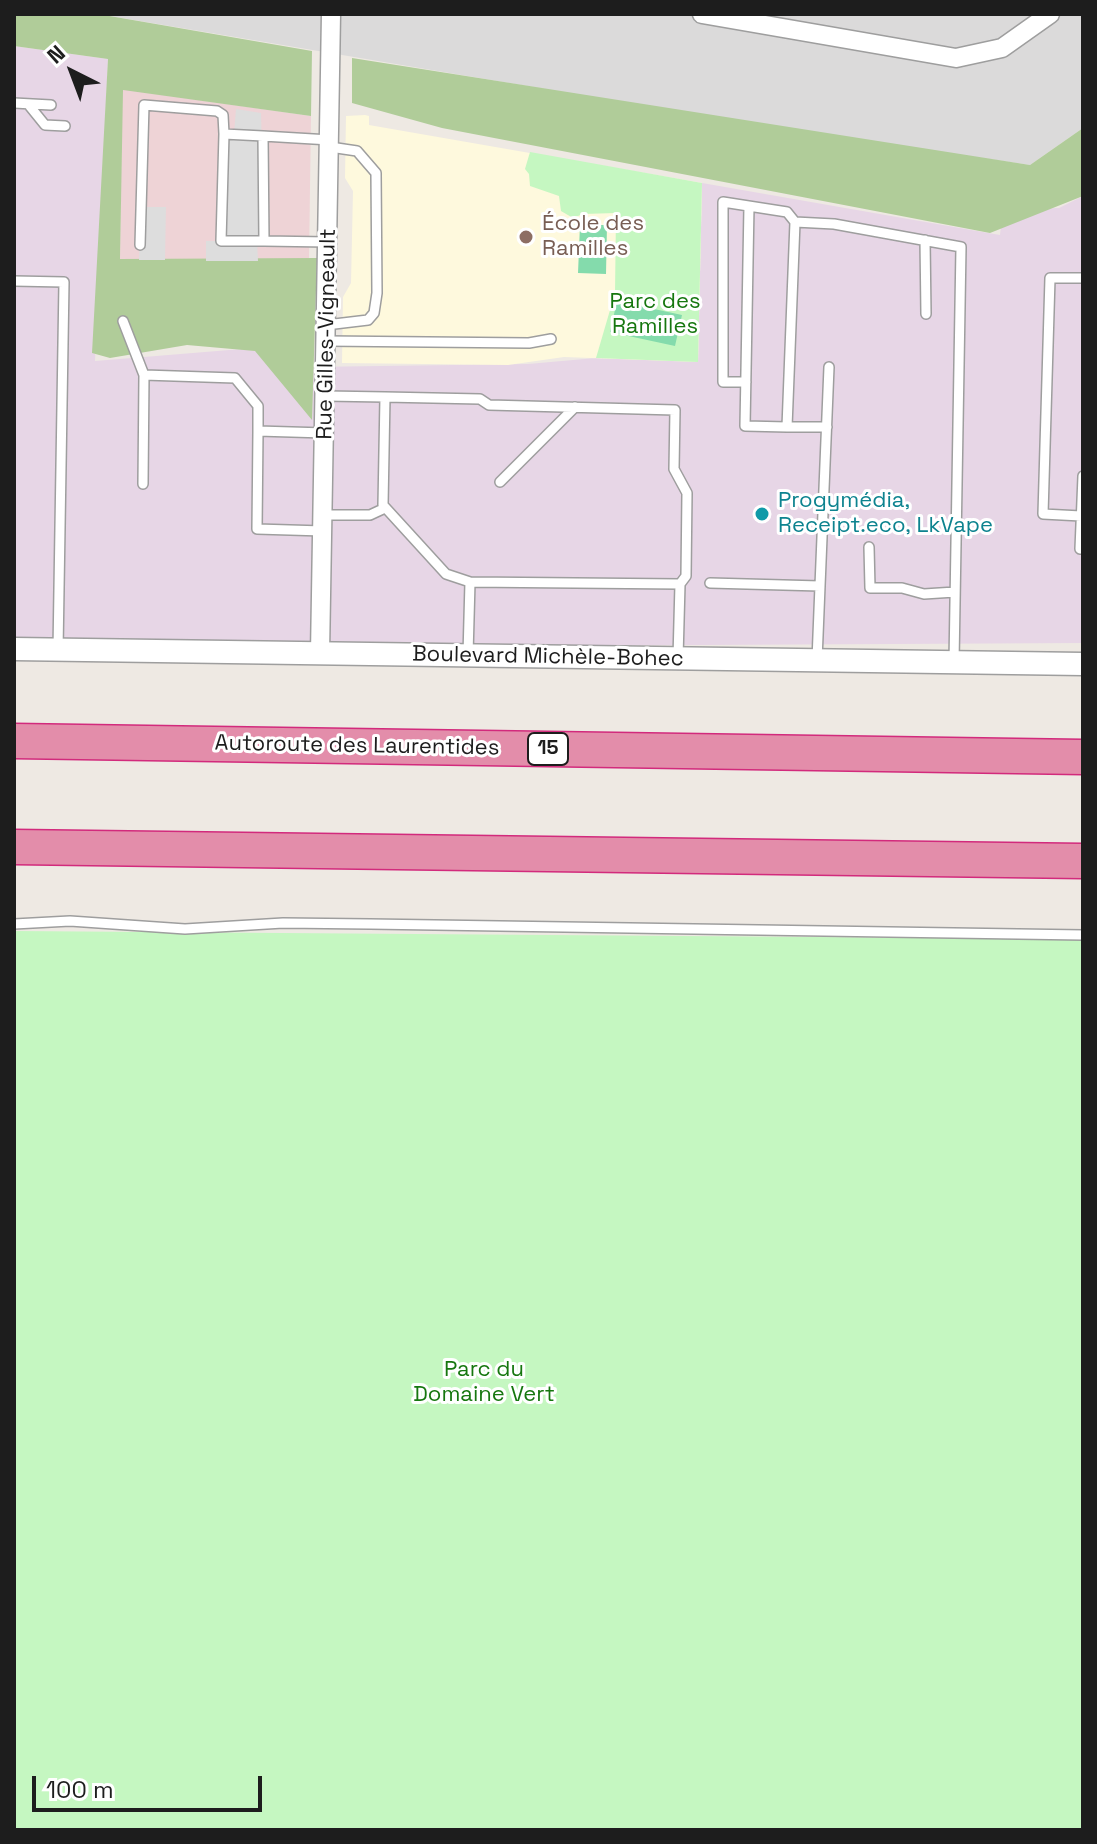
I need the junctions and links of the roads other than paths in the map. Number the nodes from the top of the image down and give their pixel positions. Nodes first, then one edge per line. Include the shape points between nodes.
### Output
1 (331, 14) edge
2 (702, 14) edge
3 (1050, 14) edge
4 (731, 17) edge
5 (14, 103) edge
6 (28, 104) junction
7 (51, 105) dead end
8 (65, 126) dead end
9 (224, 134) junction
10 (263, 136) junction
11 (330, 143) junction
12 (749, 206) junction
13 (795, 222) junction
14 (925, 240) junction
15 (264, 241) junction
16 (328, 242) junction
17 (140, 245) dead end
18 (1083, 278) edge
19 (14, 281) edge
20 (926, 314) dead end
21 (123, 321) dead end
22 (326, 333) junction
23 (551, 339) dead end
24 (829, 367) dead end
25 (144, 375) junction
26 (746, 382) junction
27 (326, 396) junction
28 (385, 397) junction
29 (575, 407) junction
30 (787, 427) junction
31 (827, 427) junction
32 (258, 431) junction
33 (325, 433) junction
34 (1083, 476) edge
35 (500, 482) dead end
36 (143, 484) dead end
37 (385, 508) junction
38 (1081, 516) edge
39 (324, 523) junction
40 (869, 547) dead end
41 (1083, 549) edge
42 (470, 582) junction
43 (710, 583) dead end
44 (680, 584) junction
45 (820, 586) junction
46 (955, 592) junction
47 (14, 649) edge
48 (58, 650) junction
49 (320, 653) junction
50 (468, 655) junction
51 (678, 658) junction
52 (817, 660) junction
53 (954, 662) junction
54 (1083, 664) edge
55 (14, 741) edge
56 (1083, 757) edge
57 (14, 847) edge
58 (1083, 861) edge
59 (14, 924) edge
60 (1083, 935) edge

1 - 11 street, Rue Gilles-Vigneault
2 - 4 street
3 - 4 street via 1002,48 956,58
5 - 6 lane
6 - 7 lane
6 - 8 lane via 45,125
9 - 10 lane
9 - 15 lane via 221,241
9 - 17 lane via 223,115 217,111 144,105
10 - 11 lane
10 - 15 lane
11 - 16 street, Rue Gilles-Vigneault
11 - 22 lane via 357,151 376,173 377,293 368,320
12 - 13 lane via 787,212
12 - 26 lane
12 - 26 lane via 723,202 723,382
13 - 14 lane
13 - 30 lane
14 - 20 lane
14 - 46 lane via 961,247
15 - 16 lane
16 - 22 street, Rue Gilles-Vigneault
18 - 38 lane via 1050,278 1043,514
19 - 48 lane via 64,282
21 - 25 lane
22 - 23 lane via 529,343
22 - 27 street, Rue Gilles-Vigneault
24 - 31 lane
25 - 32 lane via 235,378 258,406
25 - 36 lane
26 - 30 lane via 745,426
27 - 28 lane
27 - 33 street, Rue Gilles-Vigneault
28 - 29 lane
28 - 37 lane
29 - 35 lane
29 - 44 lane via 675,410 674,469 687,493 686,576
30 - 31 lane
31 - 45 lane
32 - 33 lane
32 - 39 lane via 257,529
33 - 39 street, Rue Gilles-Vigneault
34 - 38 lane
37 - 39 lane
37 - 42 lane via 446,574
38 - 41 lane
39 - 49 street, Rue Gilles-Vigneault
40 - 46 lane via 870,588
42 - 44 lane
42 - 50 lane
43 - 45 lane
44 - 51 lane
45 - 52 lane
46 - 53 lane
47 - 48 street, Boulevard Michèle-Bohec
48 - 49 street, Boulevard Michèle-Bohec
49 - 50 street, Boulevard Michèle-Bohec
50 - 51 street, Boulevard Michèle-Bohec
51 - 52 street, Boulevard Michèle-Bohec
52 - 53 street, Boulevard Michèle-Bohec
53 - 54 street, Boulevard Michèle-Bohec
55 - 56 highway, Autoroute des Laurentides / 15
57 - 58 highway
59 - 60 lane via 70,921 185,929 355,923

